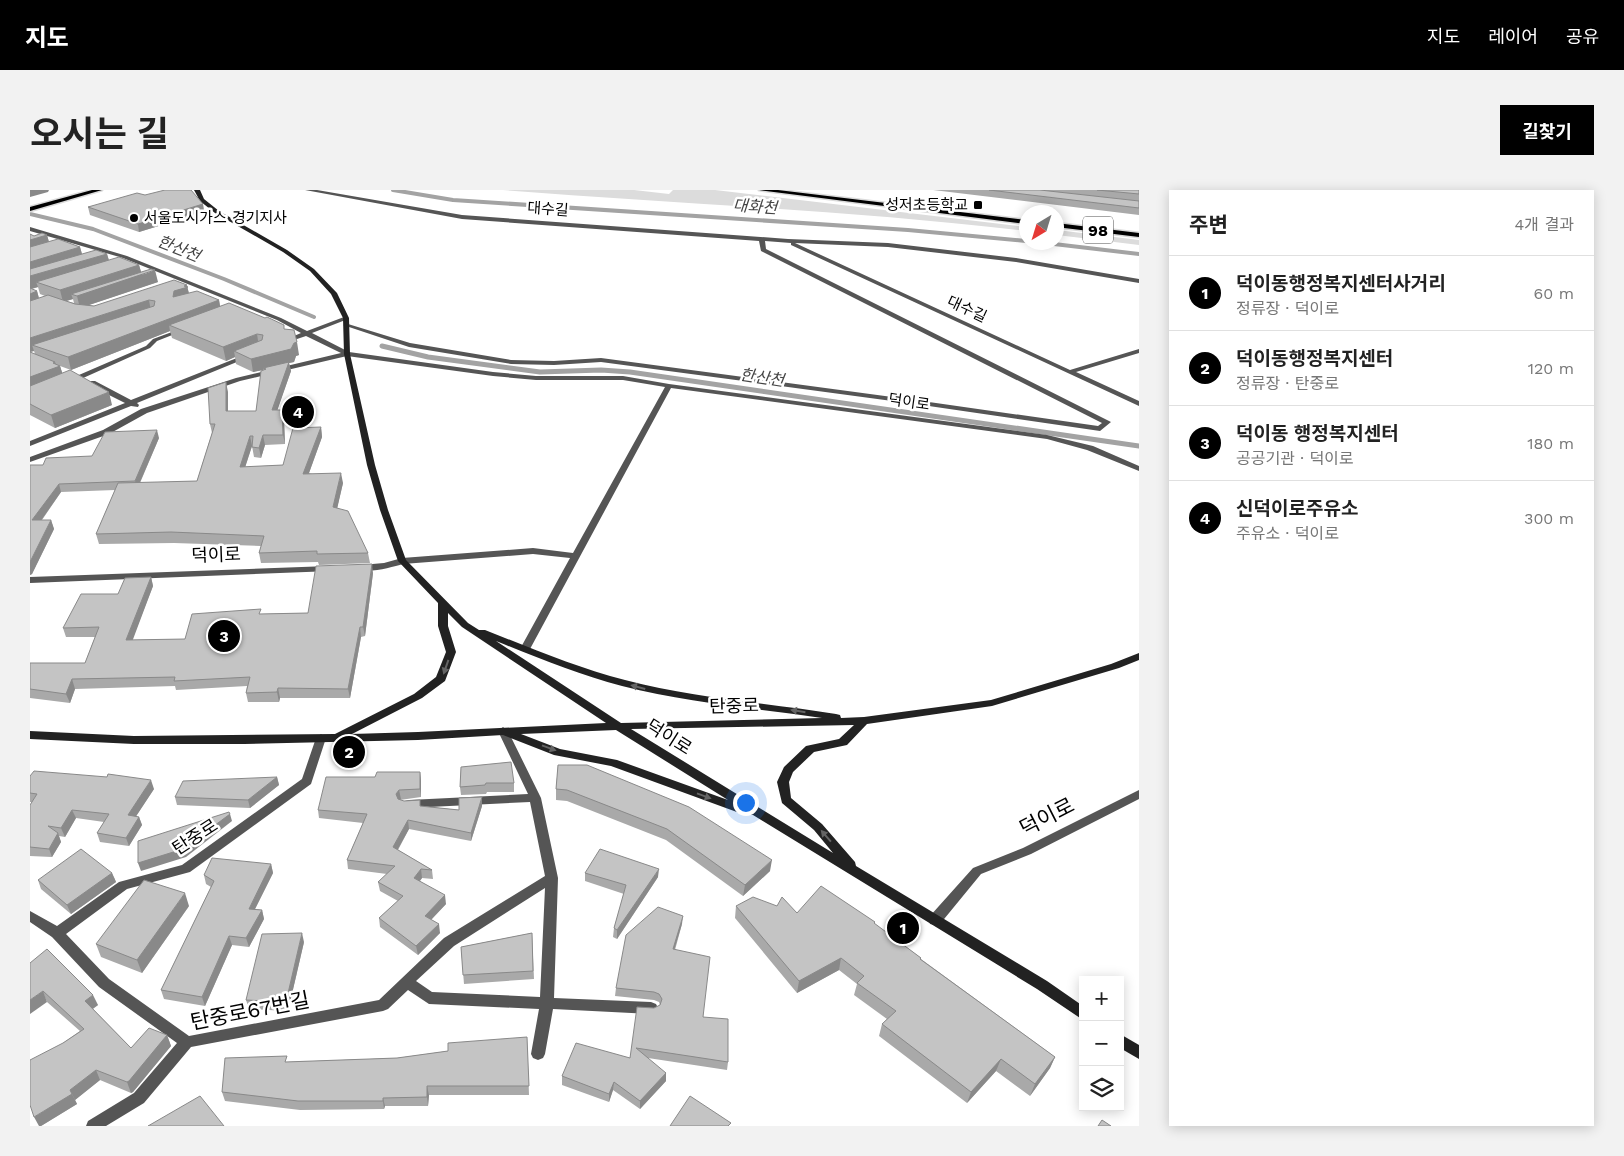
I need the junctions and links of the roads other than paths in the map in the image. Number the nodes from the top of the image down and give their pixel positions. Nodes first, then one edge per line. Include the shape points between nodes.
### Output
1 (99, 190) edge
2 (196, 190) edge
3 (308, 190) edge
4 (762, 190) edge
5 (812, 190) edge
6 (30, 209) edge
7 (1019, 214) edge
8 (1064, 219) edge
9 (1019, 221) edge
10 (1064, 226) edge
11 (1139, 228) edge
12 (30, 229) edge
13 (43, 232) junction
14 (1139, 235) edge
15 (30, 236) edge
16 (762, 239) junction
17 (788, 241) junction
18 (76, 242) junction
19 (62, 246) edge
20 (114, 253) junction
21 (101, 257) edge
22 (136, 261) junction
23 (124, 264) edge
24 (165, 273) junction
25 (154, 276) dead end
26 (180, 279) junction
27 (1139, 281) edge
28 (169, 282) edge
29 (190, 283) junction
30 (179, 287) edge
31 (216, 294) junction
32 (205, 297) edge
33 (247, 306) junction
34 (235, 310) edge
35 (346, 322) junction
36 (190, 327) edge
37 (306, 333) junction
38 (289, 340) edge
39 (1139, 351) edge
40 (253, 354) edge
41 (347, 354) junction
42 (63, 371) edge
43 (1070, 372) junction
44 (80, 377) junction
45 (63, 384) edge
46 (669, 386) junction
47 (133, 403) junction
48 (1139, 404) edge
49 (144, 411) junction
50 (30, 443) edge
51 (30, 460) edge
52 (1139, 469) edge
53 (576, 556) junction
54 (402, 561) junction
55 (336, 569) edge
56 (356, 569) edge
57 (30, 580) edge
58 (443, 603) junction
59 (465, 625) junction
60 (525, 649) junction
61 (1139, 656) edge
62 (864, 721) junction
63 (618, 727) junction
64 (503, 731) junction
65 (30, 735) edge
66 (321, 738) junction
67 (336, 738) junction
68 (1139, 794) edge
69 (535, 798) junction
70 (404, 804) edge
71 (772, 820) junction
72 (858, 873) junction
73 (552, 878) junction
74 (30, 916) edge
75 (935, 920) junction
76 (58, 933) junction
77 (407, 982) junction
78 (547, 1003) junction
79 (653, 1008) edge
80 (1079, 1011) edge
81 (187, 1042) junction
82 (1124, 1043) edge
83 (1139, 1053) edge
84 (538, 1054) dead end
85 (93, 1126) edge

1 - 6 main road
2 - 35 main road via 202,200 217,212 285,250 312,270 334,293
3 - 16 street, 대수길 via 462,217
4 - 9 main road
5 - 7 main road
8 - 11 main road, 98
10 - 14 main road, 98
12 - 13 street, 덕이로
13 - 15 street
13 - 18 street, 덕이로
16 - 17 street, 대수길
16 - 35 street via 763,250 1107,422 1100,429 601,360 511,362 409,345
17 - 27 street, 대수길 via 888,245 1016,260
17 - 43 street, 대수길
18 - 19 street
18 - 20 street, 덕이로
20 - 21 street
20 - 22 street, 덕이로
22 - 23 street
22 - 24 street, 덕이로
24 - 25 street
24 - 26 street, 덕이로
26 - 28 street
26 - 29 street, 덕이로
29 - 30 street
29 - 31 street, 덕이로
31 - 32 street
31 - 33 street, 덕이로
33 - 34 street
33 - 37 street, 덕이로
35 - 37 street
35 - 41 main road
36 - 44 street via 154,340 148,347
37 - 38 street
37 - 41 street, 덕이로
39 - 43 street
40 - 47 street
41 - 46 street, 덕이로 via 510,376 623,378
41 - 49 street, 덕이로 via 238,379
41 - 54 main road, 덕이로 via 371,465
42 - 44 street
43 - 48 street, 대수길
44 - 45 street
44 - 47 street
46 - 52 street, 덕이로 via 1047,437 1090,448
46 - 53 street
47 - 49 street
47 - 50 street
49 - 51 street, 덕이로 via 106,432
53 - 54 street via 533,551
53 - 60 street
54 - 56 street
54 - 58 main road, 덕이로
55 - 57 street, 덕이로
58 - 59 main road, 덕이로
58 -> 67 main road via 443,626 451,652 442,680 418,696
59 - 60 main road
59 - 63 main road, 덕이로
62 -> 60 main road via 708,701 642,688 574,668
61 - 62 main road, 탄중로 via 992,703
62 - 63 main road, 탄중로
72 -> 62 main road via 818,827 786,800 783,782 788,770 810,750 843,742
63 - 64 main road, 탄중로
63 - 71 main road, 덕이로
64 - 67 main road, 탄중로
64 - 69 street
64 -> 71 main road via 558,752 613,763
65 - 66 main road, 탄중로 via 134,740
66 - 67 main road, 탄중로
66 - 76 street, 탄중로 via 307,781 186,869 123,885
68 - 75 street, 덕이로 via 1027,852 977,871
69 - 70 street
69 - 73 street
71 - 72 main road, 덕이로
72 - 75 main road, 덕이로
73 - 77 street, 탄중로67번길 via 449,942
73 - 78 street
74 - 76 street
75 - 80 main road, 덕이로
76 - 81 street via 104,983
77 - 78 street via 428,998
77 - 81 street, 탄중로67번길 via 383,1005
78 - 79 street
78 - 84 street
81 - 85 street, 탄중로67번길 via 139,1098
82 - 83 main road

